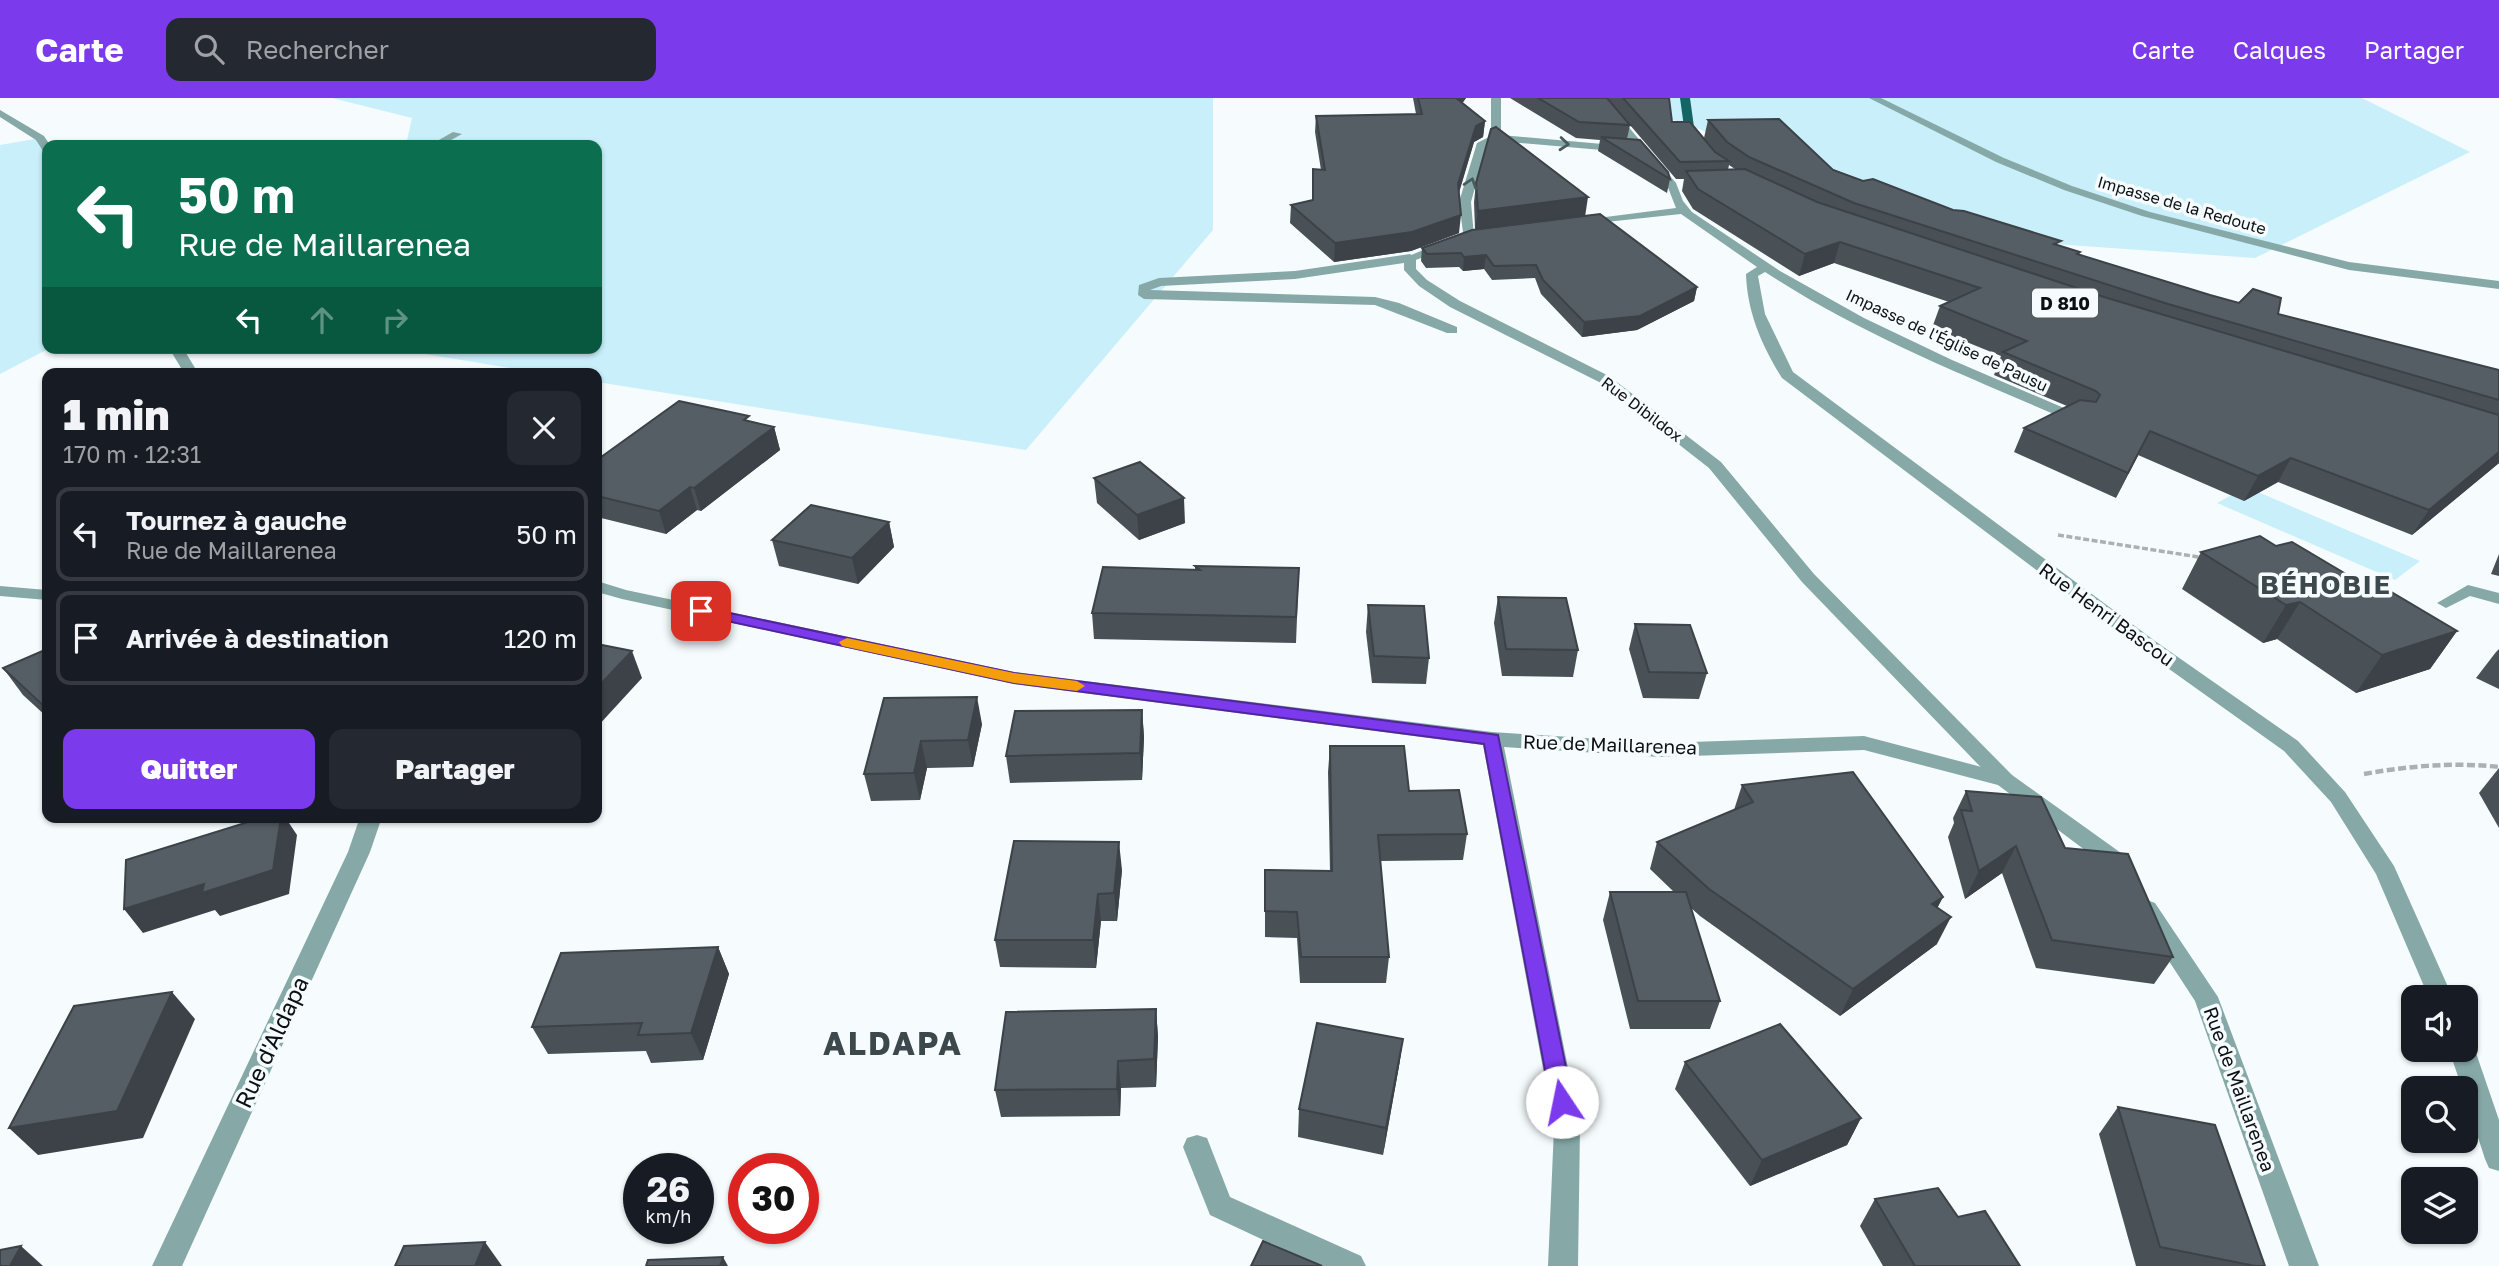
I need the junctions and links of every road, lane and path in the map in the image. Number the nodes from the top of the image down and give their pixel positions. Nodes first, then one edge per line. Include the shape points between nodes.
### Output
1 (1496, 98) edge
2 (1599, 98) edge
3 (1685, 98) edge
4 (1874, 98) edge
5 (0, 113) edge
6 (457, 134) dead end
7 (1496, 138) junction
8 (445, 140) edge
9 (42, 141) edge
10 (1640, 149) junction
11 (1703, 152) edge
12 (1673, 180) junction
13 (1685, 185) edge
14 (1683, 210) junction
15 (1567, 226) edge
16 (1410, 258) junction
17 (1765, 267) junction
18 (2499, 285) edge
19 (1452, 330) dead end
20 (2080, 420) edge
21 (1995, 531) junction
22 (2216, 559) edge
23 (602, 588) edge
24 (0, 591) edge
25 (42, 595) edge
26 (2499, 599) edge
27 (2446, 603) dead end
28 (1492, 739) junction
29 (2499, 767) edge
30 (2319, 776) junction
31 (2005, 780) junction
32 (369, 823) edge
33 (2435, 985) edge
34 (2466, 1062) edge
35 (1197, 1147) dead end
36 (2499, 1158) edge
37 (167, 1266) edge
38 (1351, 1266) edge
39 (1563, 1266) edge
40 (2304, 1266) edge

1 - 7 street
2 - 10 street
3 - 11 main road via 1689,127
4 - 18 street, Impasse de la Redoute via 2000,160 2146,214 2349,266
5 - 9 street
6 - 8 street
7 -> 10 street
16 -> 7 street via 1474,237 1465,202 1482,144
10 - 12 street via 1661,174
12 - 13 street
12 - 14 street via 1673,193
14 - 15 street
14 - 17 street, Impasse de l'Église de Pausu
16 - 19 street via 1295,275 1159,282 1143,288 1144,295 1375,302
16 - 31 street, Rue Dibildox via 1410,270 1423,283 1604,379 1715,465 1808,578
17 - 20 street, Impasse de l'Église de Pausu via 1853,317
17 - 21 street, Rue Henri Bascou via 1752,274 1752,294 1762,332 1787,375
21 - 22 path via 2009,528
21 - 30 street, Rue Henri Bascou via 2291,746
23 - 28 street, Rue de Maillarenea via 1014,678
24 - 25 street
26 - 27 street via 2469,590
28 - 31 street, Rue de Maillarenea via 1661,750 1864,744
28 - 39 street via 1567,1128
29 - 30 path via 2410,766
30 - 33 street, Rue Henri Bascou via 2338,797 2386,872
31 - 40 street, Rue de Maillarenea via 2113,859 2206,997
32 - 37 street, Rue d'Aldapa
34 - 36 street
35 - 38 street via 1220,1206

